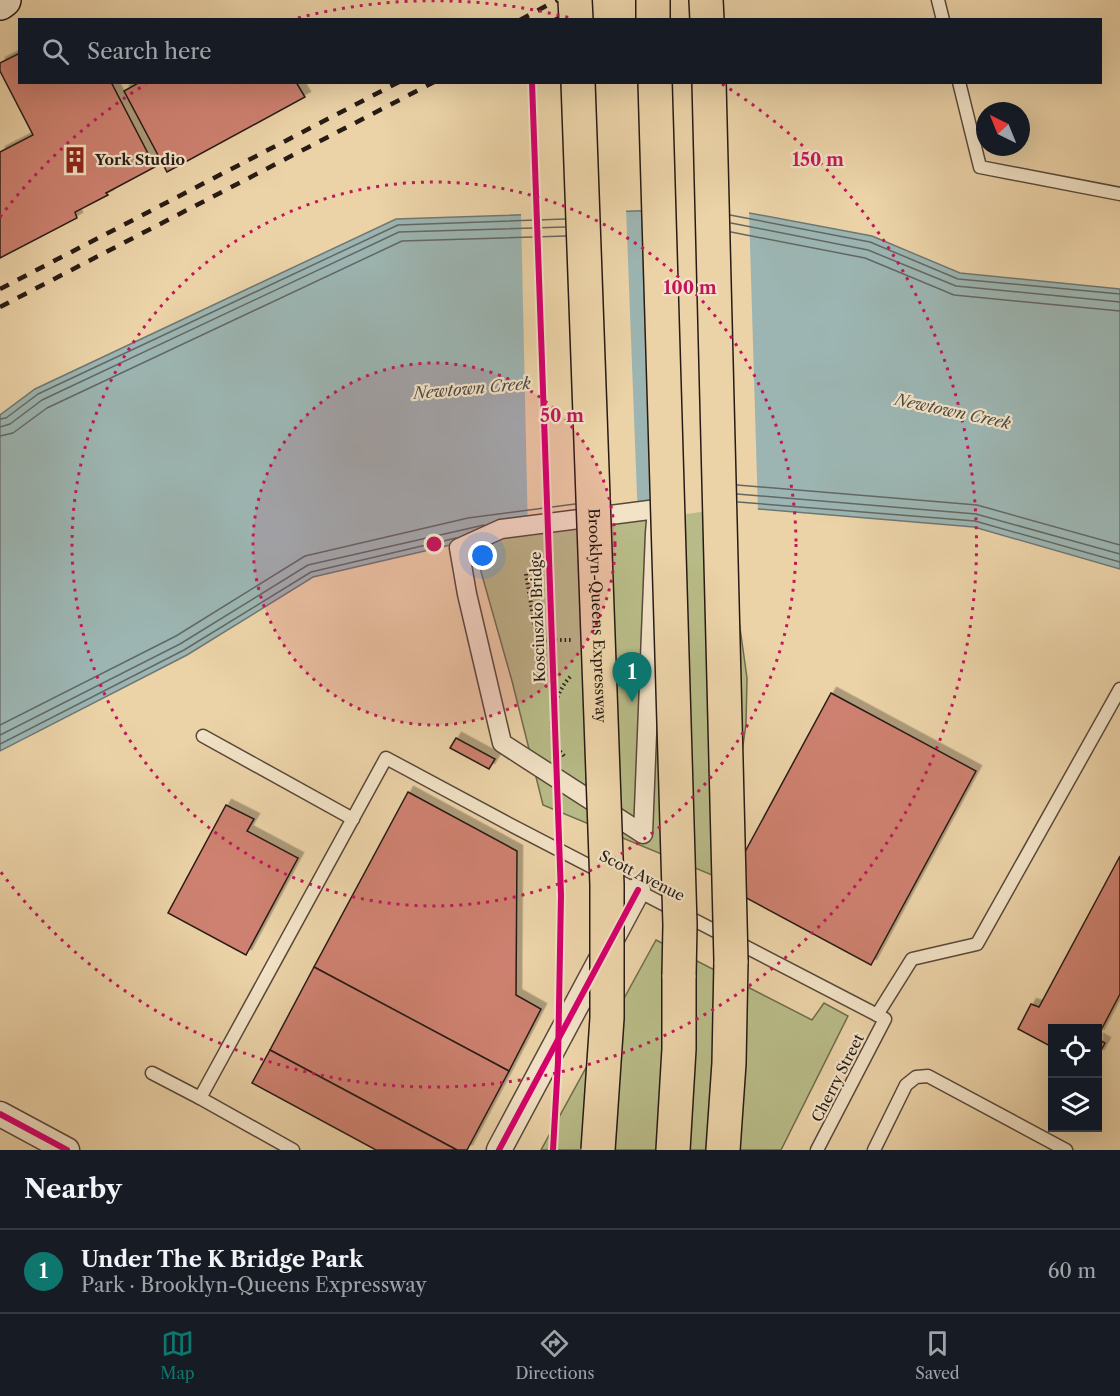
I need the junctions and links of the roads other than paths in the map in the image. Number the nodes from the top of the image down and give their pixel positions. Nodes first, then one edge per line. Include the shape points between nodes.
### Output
1 (4, 0) edge
2 (575, 0) edge
3 (653, 0) edge
4 (706, 0) edge
5 (938, 0) edge
6 (0, 3) edge
7 (576, 18) edge
8 (653, 18) edge
9 (707, 18) edge
10 (942, 18) edge
11 (578, 84) edge
12 (655, 84) edge
13 (709, 84) edge
14 (959, 84) edge
15 (1120, 194) edge
16 (459, 548) joint
17 (1120, 688) edge
18 (202, 736) dead end
19 (353, 819) junction
20 (638, 891) junction
21 (881, 1017) junction
22 (152, 1073) dead end
23 (200, 1098) junction
24 (0, 1114) edge
25 (67, 1150) edge
26 (293, 1150) edge
27 (499, 1150) edge
28 (598, 1150) edge
29 (673, 1150) edge
30 (723, 1150) edge
31 (817, 1150) edge
32 (874, 1150) edge
33 (1066, 1150) edge

1 - 6 main road
2 - 7 highway, bridge
3 - 8 highway
4 - 9 highway
5 - 10 lane
11 - 28 highway, Brooklyn-Queens Expressway, bridge via 607,885 607,1018
12 - 29 highway, bridge via 680,925
13 - 30 highway, bridge via 731,961
14 - 15 lane via 980,167
16 - 16 street via 501,529 657,509 643,834 502,743
17 - 21 lane, Cherry Street via 977,944 912,959
18 - 19 lane
19 - 20 lane, Scott Avenue via 386,758
19 - 23 lane
20 - 21 lane, Scott Avenue
20 - 27 street
21 - 31 lane, Cherry Street
22 - 23 lane
23 - 26 lane
24 - 25 street
32 - 33 lane via 906,1086 916,1077 928,1076

